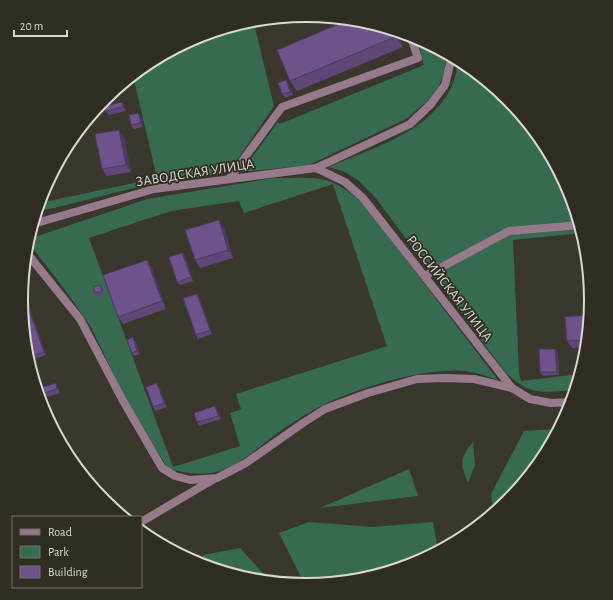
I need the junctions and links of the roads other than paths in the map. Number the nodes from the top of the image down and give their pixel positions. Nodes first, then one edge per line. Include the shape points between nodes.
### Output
1 (413, 43) edge
2 (451, 62) edge
3 (316, 168) junction
4 (229, 179) junction
5 (40, 222) edge
6 (574, 225) edge
7 (32, 259) edge
8 (425, 276) junction
9 (512, 388) junction
10 (564, 402) edge
11 (216, 478) junction
12 (142, 521) edge

1 - 4 street via 418,58 282,107
2 - 3 street, ЗАВОДСКАЯ УЛИЦА via 445,86 410,124
3 - 4 street, ЗАВОДСКАЯ УЛИЦА
3 - 8 street, РОССИЙСКАЯ УЛИЦА via 345,182 363,198
4 - 5 street, ЗАВОДСКАЯ УЛИЦА via 154,189
6 - 8 street via 509,231
7 - 11 street via 80,319 162,468 175,476 190,480
8 - 9 street, РОССИЙСКАЯ УЛИЦА
9 - 10 street, РОССИЙСКАЯ УЛИЦА via 530,399
9 - 11 street via 474,379 417,379 368,393 326,409 246,463
11 - 12 street

